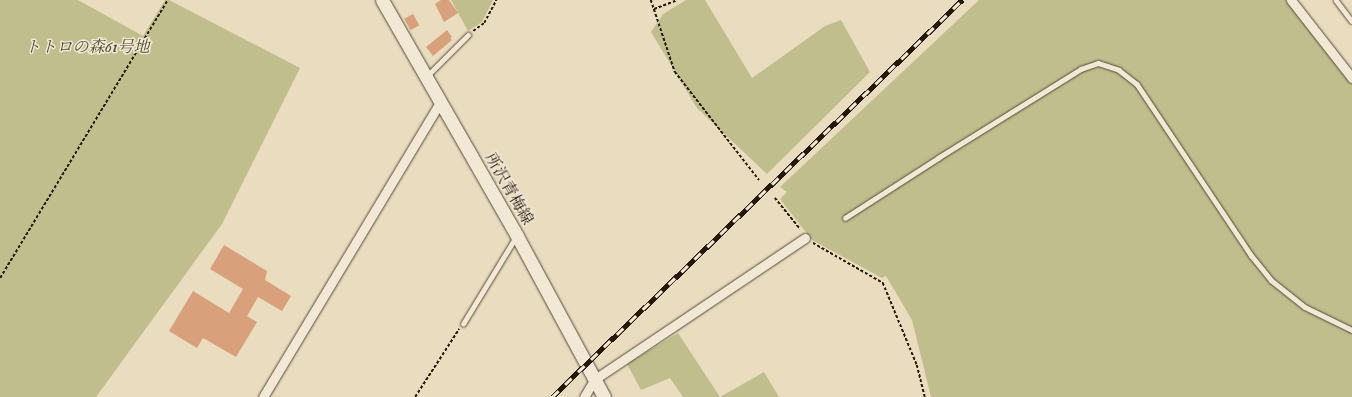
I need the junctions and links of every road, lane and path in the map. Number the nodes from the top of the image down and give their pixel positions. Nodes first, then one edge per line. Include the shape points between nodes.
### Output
1 (167, 0) edge
2 (382, 0) edge
3 (496, 0) edge
4 (651, 0) edge
5 (677, 0) edge
6 (1292, 0) edge
7 (1336, 0) edge
8 (654, 8) junction
9 (1352, 21) edge
10 (468, 35) joint
11 (426, 77) junction
12 (1352, 78) edge
13 (440, 102) junction
14 (759, 180) dead end
15 (775, 198) dead end
16 (845, 218) dead end
17 (517, 236) junction
18 (805, 238) junction
19 (0, 278) edge
20 (462, 324) joint
21 (1352, 330) edge
22 (595, 380) junction
23 (264, 397) edge
24 (416, 397) edge
25 (584, 397) edge
26 (604, 397) edge
27 (925, 397) edge

1 - 19 path
2 - 11 main road, 所沢青梅線
3 - 10 path via 484,23
4 - 8 path
5 - 8 path
6 - 12 street
7 - 9 lane
8 - 14 path via 675,72
10 - 11 lane
11 - 13 main road, 所沢青梅線
13 - 17 main road, 所沢青梅線
13 - 23 street
15 - 18 path
16 - 21 lane via 1081,69 1098,63 1119,70 1137,84 1251,255 1271,280 1306,307
17 - 20 lane
17 - 22 main road, 所沢青梅線
18 - 22 street
18 - 27 path via 883,283 917,365
20 - 24 path
22 - 25 street
22 - 26 main road, 所沢青梅線

